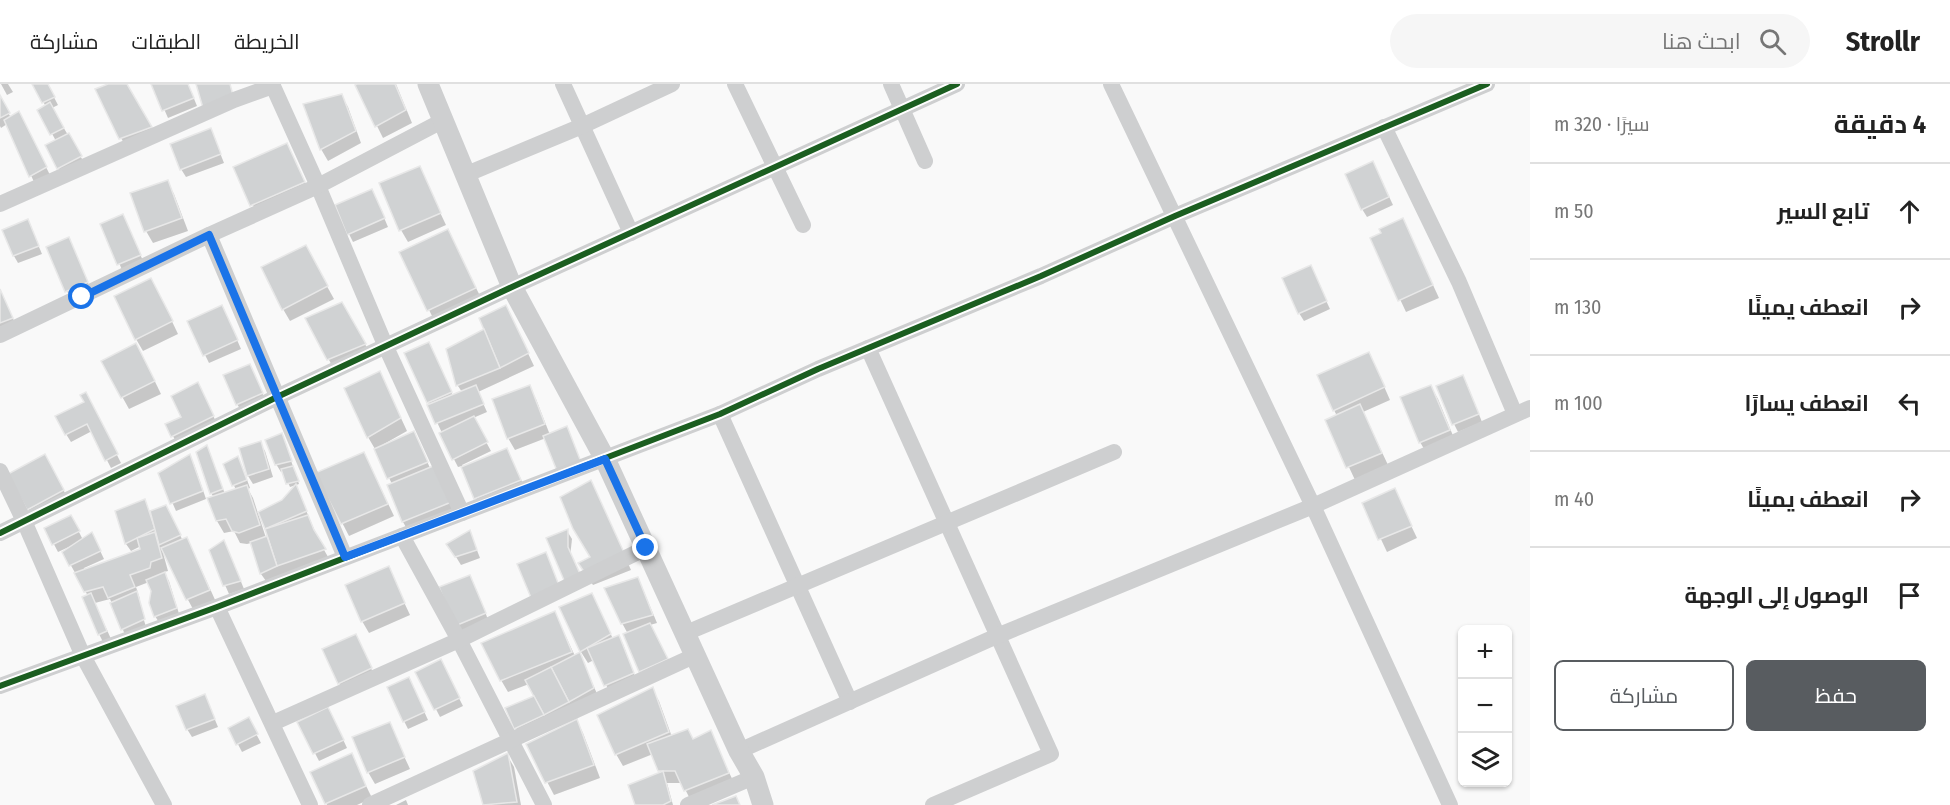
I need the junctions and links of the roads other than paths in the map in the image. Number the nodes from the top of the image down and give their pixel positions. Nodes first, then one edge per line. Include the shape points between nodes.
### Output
1 (428, 84) edge
2 (563, 84) edge
3 (672, 84) edge
4 (735, 84) edge
5 (891, 84) edge
6 (957, 84) edge
7 (1111, 84) edge
8 (1486, 84) edge
9 (272, 85) edge
10 (902, 108) junction
11 (444, 120) junction
12 (582, 126) junction
13 (1384, 127) junction
14 (925, 161) dead end
15 (775, 168) junction
16 (467, 174) junction
17 (318, 186) junction
18 (0, 204) edge
19 (1175, 216) junction
20 (803, 225) dead end
21 (632, 232) junction
22 (209, 235) junction
23 (512, 287) junction
24 (0, 335) edge
25 (386, 347) junction
26 (868, 348) junction
27 (277, 397) junction
28 (1522, 411) edge
29 (720, 414) junction
30 (1114, 452) dead end
31 (605, 459) junction
32 (0, 471) edge
33 (1313, 506) junction
34 (462, 513) junction
35 (24, 521) junction
36 (946, 522) junction
37 (0, 533) edge
38 (402, 536) junction
39 (646, 548) junction
40 (345, 557) junction
41 (797, 586) junction
42 (218, 607) junction
43 (686, 633) junction
44 (997, 636) junction
45 (459, 640) junction
46 (696, 655) junction
47 (83, 656) junction
48 (0, 686) edge
49 (850, 702) junction
50 (273, 723) junction
51 (511, 741) junction
52 (739, 751) junction
53 (754, 777) junction
54 (164, 805) edge
55 (310, 805) edge
56 (370, 805) edge
57 (544, 805) edge
58 (688, 805) edge
59 (764, 805) edge
60 (933, 805) edge
61 (1450, 805) edge

1 - 11 street
2 - 12 street
3 - 12 street
4 - 15 street
5 - 10 street
6 - 10 street
7 - 19 street
8 - 13 street
9 - 17 street
9 - 18 street
10 - 14 street
10 - 15 street
11 - 16 street
11 - 17 street
12 - 16 street
12 - 21 street
13 - 19 street
13 - 28 street
15 - 20 street
15 - 21 street
16 - 23 street
17 - 22 street
17 - 25 street
19 - 26 street
19 - 33 street
21 - 23 street
22 - 24 street
22 - 27 street
23 - 25 street
23 - 31 street
25 - 27 street
25 - 34 street
26 - 29 street
26 - 36 street
27 - 35 street
27 - 40 street
28 - 33 street
29 - 31 street
29 - 41 street
30 - 36 street
31 - 34 street
31 - 39 street
32 - 35 street
33 - 44 street
33 - 61 street
34 - 38 street
35 - 37 street
35 - 47 street
36 - 41 street
36 - 44 street
38 - 40 street
38 - 45 street
39 - 43 street
39 - 45 street
40 - 42 street
41 - 43 street
41 - 49 street
42 - 47 street
42 - 50 street
43 - 46 street
44 - 49 street
44 - 60 street via 1051,754
45 - 50 street
45 - 51 street
46 - 51 street
46 - 52 street
47 - 48 street
47 - 54 street
49 - 52 street
50 - 55 street
51 - 56 street
51 - 57 street
52 - 53 street
53 - 58 street
53 - 59 street

